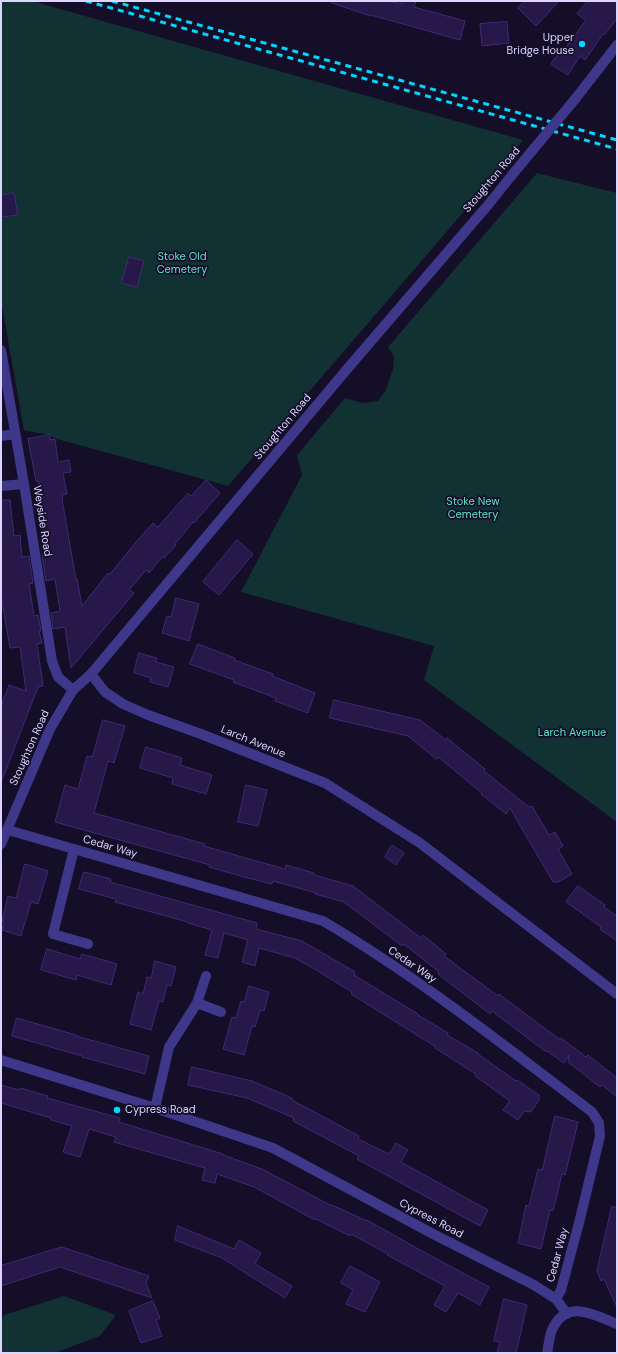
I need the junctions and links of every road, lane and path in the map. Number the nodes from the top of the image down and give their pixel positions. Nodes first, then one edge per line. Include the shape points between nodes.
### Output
1 (617, 45) edge
2 (1, 350) edge
3 (15, 434) junction
4 (1, 436) edge
5 (24, 484) junction
6 (1, 486) edge
7 (92, 674) junction
8 (73, 690) junction
9 (8, 830) junction
10 (1, 844) edge
11 (74, 848) junction
12 (88, 944) dead end
13 (206, 976) dead end
14 (617, 994) edge
15 (197, 1003) junction
16 (221, 1012) dead end
17 (1, 1060) edge
18 (155, 1108) junction
19 (556, 1299) junction
20 (567, 1314) junction
21 (617, 1324) edge
22 (547, 1353) edge

1 - 7 street, Stoughton Road, bridge via 488,205
2 - 3 street, Weyside Road
3 - 4 street
3 - 5 street, Weyside Road
5 - 6 street
5 - 8 street, Weyside Road via 52,661 58,677
7 - 8 street, Stoughton Road
7 - 14 street, Larch Avenue via 105,692 123,704 325,783 420,843
8 - 9 street, Stoughton Road via 50,729
9 - 10 street, Stoughton Road
9 - 11 street, Cedar Way
11 - 12 street via 53,934
11 - 19 street, Cedar Way via 323,921 444,1001 592,1112 599,1123 600,1136 561,1290
13 - 15 street
15 - 16 street
15 - 18 street via 169,1047
17 - 18 street, Cypress Road
18 - 19 street, Cypress Road via 273,1148
19 - 20 street, Cypress Road
20 - 21 street via 577,1310 588,1312
20 - 22 street via 553,1327

